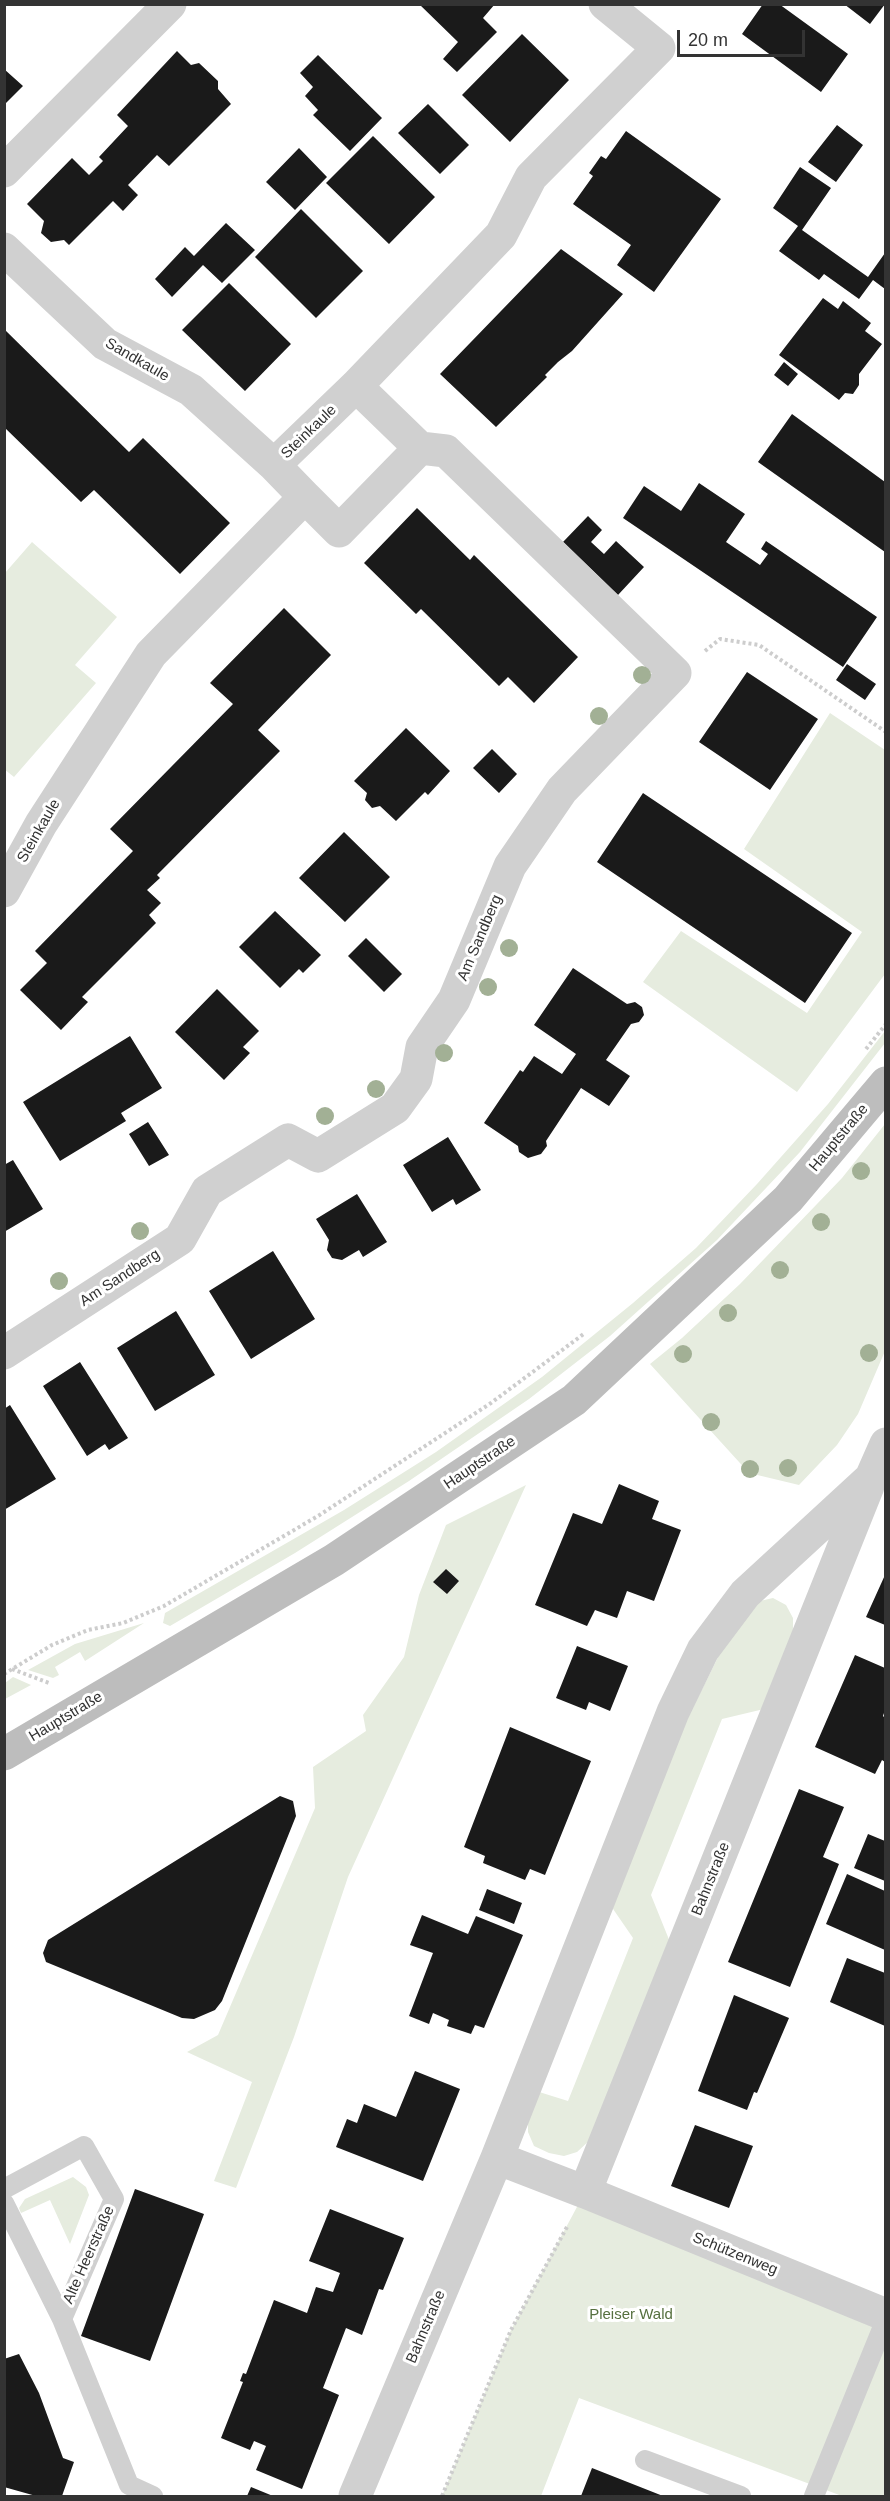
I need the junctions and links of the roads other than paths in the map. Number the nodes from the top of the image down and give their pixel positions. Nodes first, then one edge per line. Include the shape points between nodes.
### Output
1 (170, 4) edge
2 (605, 4) edge
3 (4, 171) edge
4 (4, 249) edge
5 (356, 386) junction
6 (420, 448) junction
7 (274, 465) junction
8 (305, 497) junction
9 (4, 891) edge
10 (885, 1083) edge
11 (4, 1353) edge
12 (885, 1444) edge
13 (871, 1479) junction
14 (54, 1724) junction
15 (4, 1747) edge
16 (4, 1754) edge
17 (497, 2158) junction
18 (4, 2189) edge
19 (585, 2192) junction
20 (4, 2202) edge
21 (885, 2317) edge
22 (62, 2319) junction
23 (645, 2460) dead end
24 (153, 2496) edge
25 (354, 2496) edge
26 (741, 2496) edge
27 (814, 2496) edge

1 - 3 street
2 - 5 street, Steinkaule via 658,48 531,177 501,235
4 - 7 street, Sandkaule via 105,344 191,390
5 - 6 street
5 - 7 street, Steinkaule
6 - 8 street via 339,531
6 - 11 street, Am Sandberg via 446,452 675,673 562,790 510,866 454,1000 422,1047 416,1080 395,1108 318,1156 288,1140 207,1191 180,1239
7 - 8 street, Steinkaule
8 - 9 street, Steinkaule via 151,654 41,824
10 - 14 main road, Hauptstraße via 788,1199 574,1400 334,1560
12 - 13 street, Bahnstraße
13 - 17 street, Bahnstraße via 745,1594 703,1650 673,1712
13 - 19 street, Bahnstraße
14 - 15 main road
14 - 16 main road, Hauptstraße
17 - 19 street
17 - 25 street, Bahnstraße
18 - 22 lane, Alte Heerstraße via 84,2146 114,2199
19 - 21 street, Schützenweg
20 - 22 lane, Alte Heerstraße
21 - 27 lane
22 - 24 lane, Alte Heerstraße via 129,2486
23 - 26 lane

